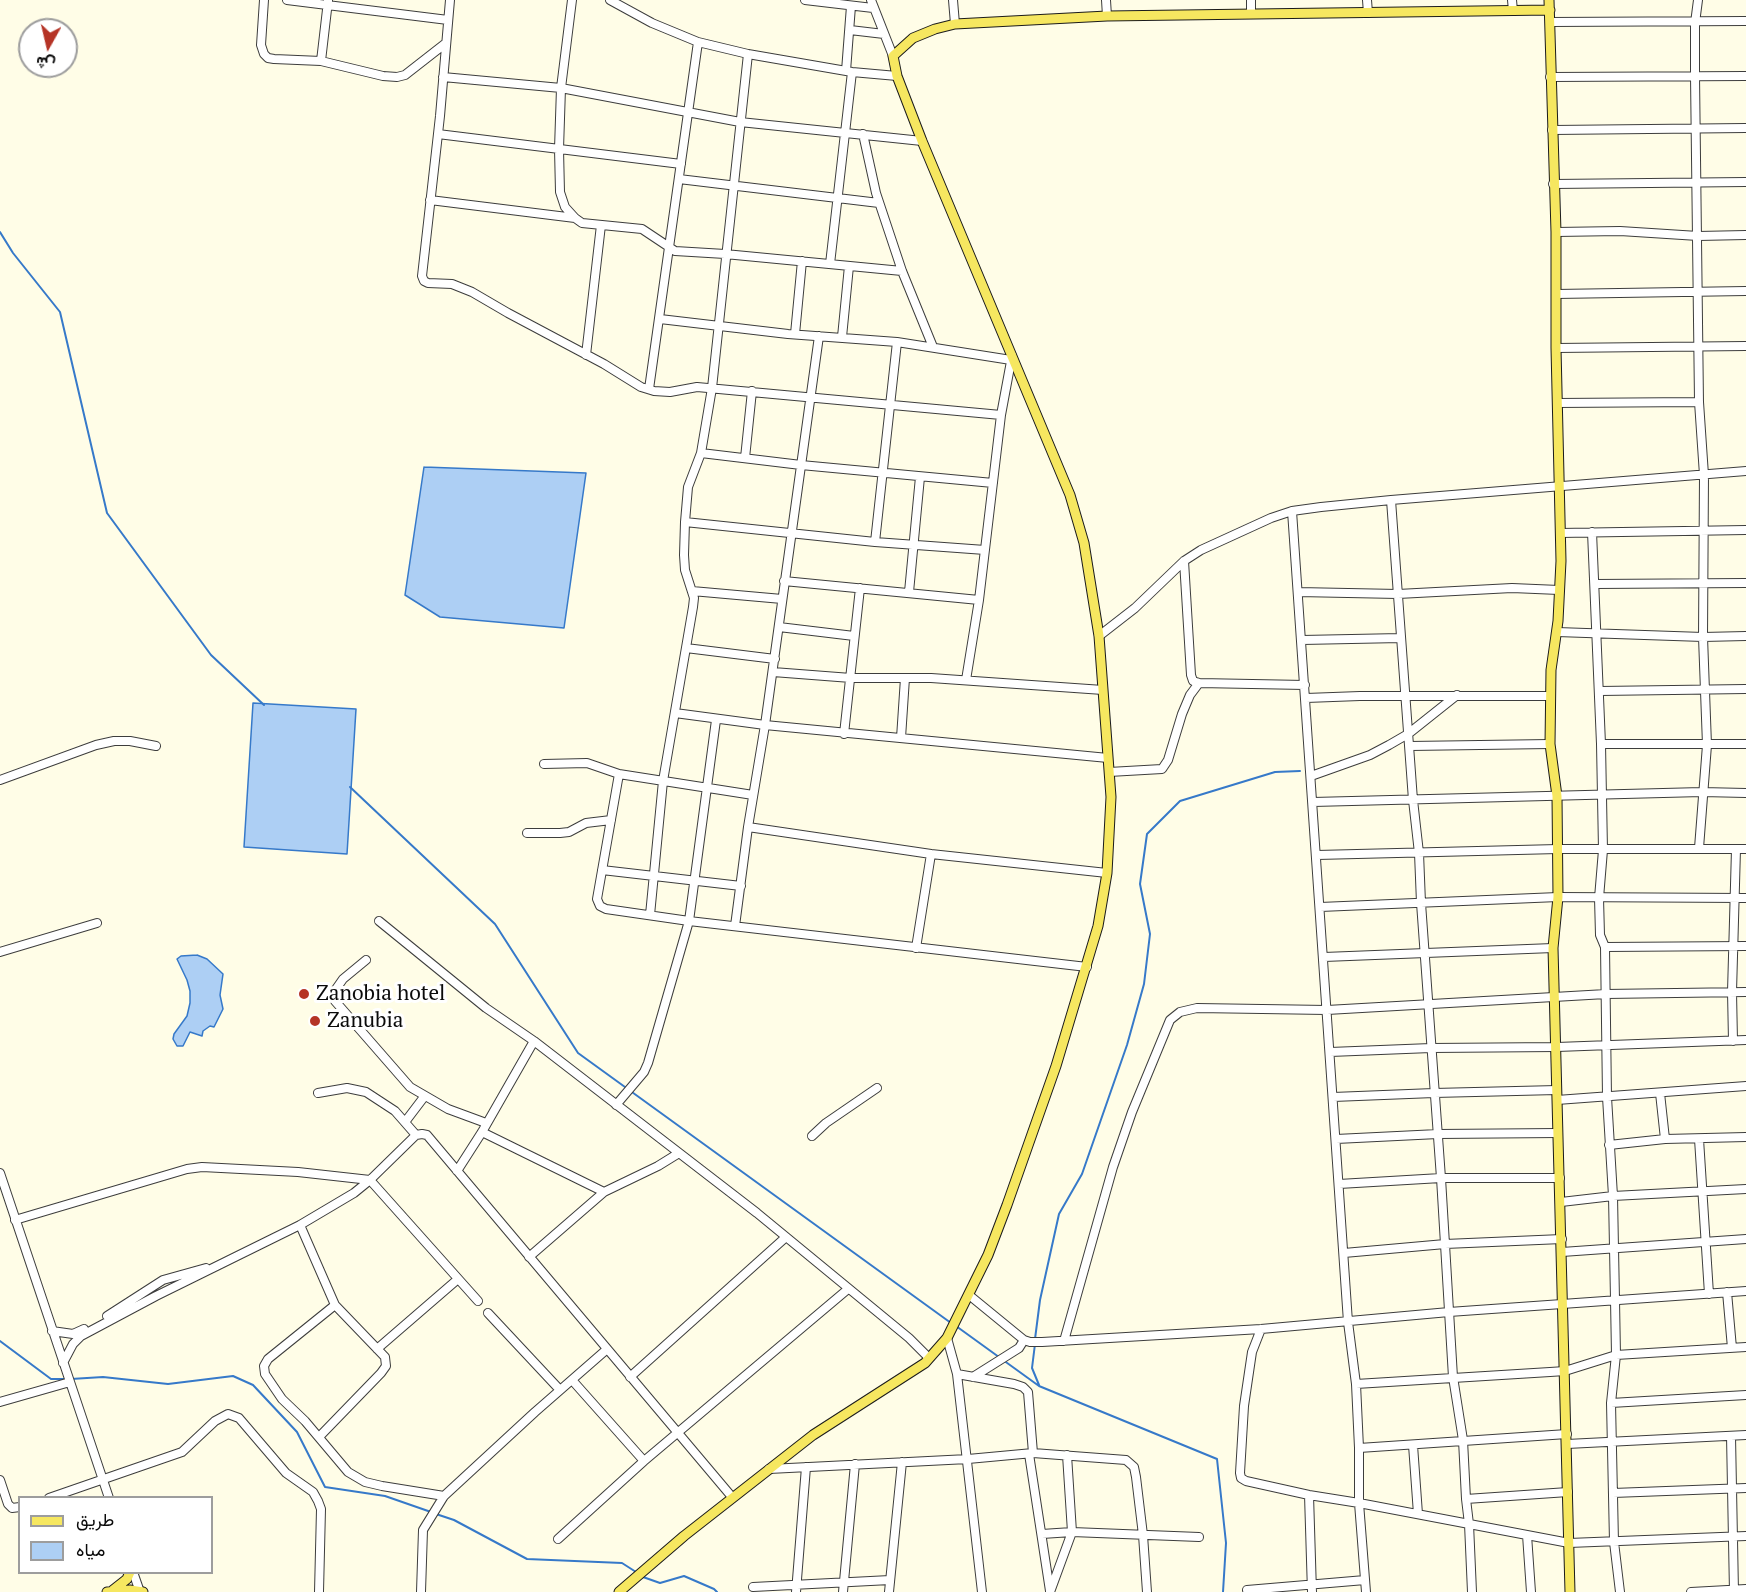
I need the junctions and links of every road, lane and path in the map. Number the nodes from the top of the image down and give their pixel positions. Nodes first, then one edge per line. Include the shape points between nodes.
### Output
1 (264, 0) edge
2 (287, 0) edge
3 (450, 0) edge
4 (572, 0) edge
5 (610, 0) edge
6 (805, 0) edge
7 (953, 0) edge
8 (1106, 0) edge
9 (1251, 0) edge
10 (1367, 0) edge
11 (1512, 0) edge
12 (1698, 0) edge
13 (328, 2) edge
14 (872, 4) edge
15 (1550, 5) edge
16 (852, 6) junction
17 (1368, 12) junction
18 (1513, 12) junction
19 (1251, 13) junction
20 (1107, 16) junction
21 (448, 20) junction
22 (1746, 21) edge
23 (1550, 22) junction
24 (1695, 23) junction
25 (954, 24) junction
26 (850, 30) junction
27 (884, 34) junction
28 (698, 42) junction
29 (446, 43) junction
30 (748, 54) junction
31 (893, 56) junction
32 (321, 61) junction
33 (849, 71) junction
34 (897, 76) junction
35 (1695, 76) junction
36 (1746, 76) edge
37 (443, 77) junction
38 (1550, 77) junction
39 (561, 88) junction
40 (688, 112) junction
41 (740, 122) junction
42 (1696, 129) junction
43 (1746, 129) edge
44 (1552, 130) junction
45 (844, 132) junction
46 (438, 134) junction
47 (863, 134) junction
48 (922, 141) junction
49 (559, 149) junction
50 (681, 164) junction
51 (679, 179) junction
52 (1746, 182) edge
53 (1697, 183) junction
54 (1553, 184) junction
55 (733, 186) junction
56 (837, 198) junction
57 (430, 200) junction
58 (879, 203) junction
59 (575, 218) junction
60 (601, 225) junction
61 (1556, 232) junction
62 (1746, 235) edge
63 (1698, 236) junction
64 (669, 249) junction
65 (725, 254) junction
66 (802, 261) junction
67 (830, 264) junction
68 (849, 266) junction
69 (902, 271) junction
70 (1746, 291) edge
71 (1698, 292) junction
72 (1556, 294) junction
73 (660, 319) junction
74 (719, 324) junction
75 (795, 334) junction
76 (819, 336) junction
77 (842, 337) junction
78 (897, 342) junction
79 (1699, 346) junction
80 (1746, 346) edge
81 (933, 347) junction
82 (1556, 348) junction
83 (586, 355) junction
84 (1011, 358) junction
85 (712, 388) junction
86 (649, 389) junction
87 (752, 391) junction
88 (811, 397) junction
89 (1699, 402) junction
90 (1557, 403) junction
91 (890, 405) junction
92 (1001, 415) junction
93 (700, 453) junction
94 (745, 458) junction
95 (801, 465) junction
96 (1746, 471) edge
97 (882, 473) junction
98 (1704, 476) junction
99 (920, 477) junction
100 (993, 483) junction
101 (1559, 487) junction
102 (1391, 500) junction
103 (1292, 511) junction
104 (685, 522) junction
105 (1746, 530) edge
106 (1703, 531) junction
107 (1592, 532) junction
108 (1560, 533) junction
109 (792, 534) junction
110 (875, 542) junction
111 (913, 545) junction
112 (985, 550) junction
113 (1184, 561) junction
114 (784, 581) junction
115 (1746, 583) edge
116 (1595, 584) junction
117 (1703, 585) junction
118 (860, 588) junction
119 (1559, 590) junction
120 (692, 591) junction
121 (909, 592) junction
122 (1298, 592) junction
123 (1398, 594) junction
124 (782, 598) junction
125 (979, 600) junction
126 (779, 627) junction
127 (1557, 632) junction
128 (1595, 634) junction
129 (854, 636) junction
130 (1098, 636) junction
131 (1746, 636) edge
132 (1703, 637) junction
133 (1401, 638) junction
134 (1302, 640) junction
135 (686, 648) junction
136 (775, 659) junction
137 (773, 672) junction
138 (851, 678) junction
139 (905, 678) junction
140 (966, 680) junction
141 (1199, 683) junction
142 (1305, 685) junction
143 (1704, 689) junction
144 (1746, 689) edge
145 (1103, 690) junction
146 (1600, 690) junction
147 (1405, 695) junction
148 (1457, 695) junction
149 (1550, 696) junction
150 (1306, 698) junction
151 (675, 713) junction
152 (716, 720) junction
153 (765, 725) junction
154 (844, 734) junction
155 (1408, 734) junction
156 (901, 738) junction
157 (1550, 744) junction
158 (1601, 744) junction
159 (1746, 744) edge
160 (1707, 745) junction
161 (156, 746) dead end
162 (1410, 746) junction
163 (1108, 758) junction
164 (544, 764) dead end
165 (1109, 772) junction
166 (619, 774) junction
167 (1311, 776) junction
168 (0, 780) edge
169 (663, 781) junction
170 (706, 788) junction
171 (1702, 792) junction
172 (1746, 793) edge
173 (1601, 794) junction
174 (753, 795) junction
175 (1557, 796) junction
176 (1413, 800) junction
177 (1313, 802) junction
178 (611, 820) junction
179 (748, 827) junction
180 (527, 833) dead end
181 (1699, 848) junction
182 (1558, 849) junction
183 (1736, 849) junction
184 (1746, 849) edge
185 (1603, 850) junction
186 (1419, 853) junction
187 (930, 854) junction
188 (1317, 855) junction
189 (602, 870) junction
190 (1107, 873) junction
191 (654, 875) junction
192 (694, 879) junction
193 (741, 886) junction
194 (1558, 897) junction
195 (1599, 898) junction
196 (1734, 898) junction
197 (1746, 898) edge
198 (1420, 903) junction
199 (1320, 907) junction
200 (650, 915) junction
201 (379, 921) dead end
202 (689, 921) junction
203 (97, 923) dead end
204 (735, 926) junction
205 (1734, 946) junction
206 (1746, 946) edge
207 (1605, 947) junction
208 (916, 948) junction
209 (1553, 948) junction
210 (0, 952) edge
211 (1424, 952) junction
212 (1324, 957) junction
213 (366, 960) dead end
214 (1087, 967) junction
215 (1732, 992) junction
216 (1746, 992) edge
217 (1606, 994) junction
218 (1555, 998) junction
219 (1428, 1004) junction
220 (1327, 1010) junction
221 (1746, 1040) edge
222 (534, 1041) junction
223 (1733, 1041) junction
224 (1608, 1044) junction
225 (1557, 1047) junction
226 (1431, 1048) junction
227 (1330, 1052) junction
228 (1746, 1086) edge
229 (877, 1088) dead end
230 (318, 1093) dead end
231 (1434, 1093) junction
232 (1660, 1093) junction
233 (1557, 1095) junction
234 (424, 1097) junction
235 (1333, 1097) junction
236 (1607, 1097) junction
237 (616, 1105) junction
238 (405, 1122) junction
239 (486, 1123) junction
240 (482, 1132) junction
241 (1558, 1133) junction
242 (1438, 1134) junction
243 (416, 1135) junction
244 (812, 1136) dead end
245 (1746, 1137) edge
246 (1336, 1139) junction
247 (1665, 1139) junction
248 (1699, 1139) junction
249 (1609, 1144) junction
250 (679, 1153) junction
251 (457, 1171) junction
252 (0, 1173) edge
253 (1441, 1178) junction
254 (1560, 1178) junction
255 (370, 1180) junction
256 (1339, 1184) junction
257 (1746, 1189) edge
258 (604, 1192) junction
259 (1702, 1192) junction
260 (1613, 1196) junction
261 (1561, 1202) junction
262 (15, 1220) junction
263 (300, 1225) junction
264 (786, 1237) junction
265 (1562, 1239) junction
266 (1746, 1239) edge
267 (1705, 1241) junction
268 (1445, 1244) junction
269 (1613, 1248) junction
270 (1562, 1252) junction
271 (1344, 1253) junction
272 (529, 1257) junction
273 (219, 1265) junction
274 (458, 1279) junction
275 (848, 1288) junction
276 (1746, 1291) edge
277 (1727, 1292) junction
278 (1709, 1293) junction
279 (969, 1295) junction
280 (1615, 1300) junction
281 (478, 1301) dead end
282 (1562, 1304) junction
283 (335, 1305) junction
284 (1449, 1312) junction
285 (488, 1313) dead end
286 (1348, 1322) junction
287 (1261, 1329) junction
288 (52, 1331) junction
289 (948, 1335) junction
290 (1027, 1341) junction
291 (1064, 1341) junction
292 (1746, 1347) edge
293 (1732, 1348) junction
294 (377, 1349) junction
295 (606, 1350) junction
296 (1616, 1355) junction
297 (930, 1358) junction
298 (63, 1363) junction
299 (1565, 1371) junction
300 (957, 1374) junction
301 (630, 1377) junction
302 (974, 1377) junction
303 (1453, 1377) junction
304 (572, 1380) junction
305 (70, 1382) junction
306 (1356, 1384) junction
307 (560, 1390) junction
308 (1746, 1395) edge
309 (0, 1402) edge
310 (1611, 1402) junction
311 (678, 1434) junction
312 (1746, 1435) edge
313 (1731, 1436) junction
314 (319, 1437) junction
315 (1567, 1439) junction
316 (1463, 1440) junction
317 (1612, 1441) junction
318 (1413, 1445) junction
319 (1359, 1448) junction
320 (1031, 1453) junction
321 (1067, 1455) junction
322 (968, 1459) junction
323 (644, 1461) junction
324 (902, 1462) junction
325 (855, 1464) junction
326 (806, 1467) junction
327 (769, 1468) junction
328 (0, 1480) edge
329 (104, 1480) junction
330 (1731, 1488) junction
331 (1746, 1488) edge
332 (1568, 1492) junction
333 (1613, 1493) junction
334 (1309, 1495) junction
335 (52, 1496) edge
336 (109, 1496) edge
337 (444, 1496) junction
338 (732, 1497) junction
339 (1466, 1499) junction
340 (1359, 1503) junction
341 (18, 1507) edge
342 (1418, 1514) junction
343 (1469, 1524) junction
344 (1072, 1532) junction
345 (1042, 1534) junction
346 (1143, 1534) junction
347 (1527, 1535) junction
348 (1746, 1536) edge
349 (1732, 1537) junction
350 (1199, 1538) dead end
351 (558, 1539) dead end
352 (1614, 1542) junction
353 (1569, 1543) junction
354 (131, 1574) edge
355 (133, 1574) edge
356 (890, 1580) junction
357 (1365, 1580) junction
358 (844, 1581) junction
359 (753, 1587) dead end
360 (795, 1588) edge
361 (1312, 1588) edge
362 (622, 1589) edge
363 (1746, 1589) edge
364 (1247, 1590) dead end
365 (109, 1591) edge
366 (1734, 1591) edge
367 (141, 1592) edge
368 (319, 1592) edge
369 (421, 1592) edge
370 (843, 1592) edge
371 (889, 1592) edge
372 (982, 1592) edge
373 (1050, 1592) edge
374 (1147, 1592) edge
375 (1366, 1592) edge
376 (1472, 1592) edge
377 (1532, 1592) edge
378 (1570, 1592) edge
379 (1620, 1592) edge
380 (1691, 1592) edge

1 - 32 street via 264,54 274,59
2 - 13 street
3 - 21 street
4 - 39 street
5 - 28 street
6 - 16 street
7 - 25 street
8 - 20 street
9 - 19 street
10 - 17 street
11 - 18 street
12 - 24 street
13 - 21 street
13 - 32 street
14 - 16 street
14 - 27 street
15 - 18 main road
15 - 23 main road
16 - 26 street
17 - 18 main road
17 - 19 main road
19 - 20 main road
20 - 25 main road
21 - 29 street
22 - 24 street
23 - 24 street
23 - 38 main road
24 - 35 street
25 - 31 main road via 913,38
26 - 27 street
26 - 33 street
27 - 31 street
28 - 30 street
28 - 40 street
29 - 32 street via 397,77
29 - 37 street
30 - 33 street
30 - 41 street
31 - 34 main road
33 - 34 street
33 - 45 street
34 - 48 main road
35 - 36 street
35 - 38 street
35 - 42 street
37 - 39 street
37 - 46 street
38 - 44 main road
39 - 40 street
39 - 49 street
40 - 41 street
40 - 50 street
41 - 45 street
41 - 55 street
42 - 43 street
42 - 44 street
42 - 53 street
44 - 54 main road
45 - 47 street
45 - 56 street
46 - 49 street
46 - 57 street
47 - 48 street
47 - 58 street
48 - 84 main road
49 - 50 street
49 - 59 street via 560,192
50 - 51 street
51 - 55 street
51 - 64 street
52 - 53 street
53 - 54 street
53 - 63 street
54 - 61 main road
55 - 56 street
55 - 65 street
56 - 58 street
56 - 67 street
57 - 59 street
57 - 83 street via 423,281 452,284 472,292
58 - 69 street
59 - 60 street via 582,223
60 - 64 street via 642,229
60 - 83 street
61 - 63 street
61 - 72 main road
62 - 63 street
63 - 71 street
64 - 65 street
64 - 73 street
65 - 66 street
65 - 74 street
66 - 67 street
66 - 75 street
67 - 68 street
68 - 69 street
68 - 77 street
69 - 81 street
70 - 71 street
71 - 72 street
71 - 79 street
72 - 82 main road
73 - 74 street
73 - 86 street
74 - 75 street
74 - 85 street
75 - 76 street
76 - 77 street
76 - 88 street
77 - 78 street
78 - 81 street
78 - 91 street
79 - 80 street
79 - 82 street
79 - 89 street
81 - 84 street
82 - 90 main road
83 - 86 street
84 - 92 street
84 - 130 main road via 1070,495 1084,543
85 - 86 street via 662,392
85 - 87 street
85 - 93 street
87 - 88 street
87 - 94 street
88 - 91 street
88 - 95 street
89 - 90 street
89 - 98 street
90 - 101 main road
91 - 92 street
91 - 97 street
92 - 100 street
93 - 94 street
93 - 104 street via 688,487
94 - 95 street
95 - 97 street
95 - 109 street
96 - 98 street
97 - 99 street
97 - 110 street
98 - 101 street
98 - 106 street
99 - 100 street
99 - 111 street
100 - 112 street
101 - 102 street
101 - 108 main road
102 - 103 street
102 - 123 street
103 - 113 street via 1216,542
103 - 122 street
104 - 109 street
104 - 120 street via 685,570
105 - 106 street
106 - 107 street
106 - 117 street
107 - 108 street
107 - 116 street
108 - 119 main road
109 - 110 street
109 - 114 street
110 - 111 street
111 - 112 street
111 - 121 street
112 - 125 street
113 - 130 street via 1135,608
113 - 141 street via 1191,675
114 - 118 street
114 - 124 street
115 - 117 street
116 - 117 street
116 - 128 street
117 - 132 street
118 - 121 street
118 - 129 street
119 - 123 street via 1512,588
119 - 127 main road
120 - 124 street
120 - 135 street
121 - 125 street
122 - 123 street
122 - 134 street
123 - 133 street
124 - 126 street
125 - 140 street
126 - 129 street
126 - 136 street
127 - 128 street
127 - 149 main road
128 - 132 street
128 - 146 street
129 - 138 street
130 - 145 main road
131 - 132 street
132 - 143 street
133 - 134 street
133 - 147 street
134 - 142 street
135 - 136 street
135 - 151 street
136 - 137 street
137 - 138 street
137 - 153 street
138 - 139 street
138 - 154 street
139 - 140 street
139 - 156 street
140 - 145 street
141 - 142 street
141 - 165 street via 1190,694 1162,769
142 - 150 street
143 - 144 street
143 - 146 street
143 - 160 street
145 - 163 main road
146 - 158 street
147 - 148 street
147 - 150 street
147 - 155 street
148 - 149 street
148 - 155 street
149 - 157 main road
150 - 167 street
151 - 152 street
151 - 169 street
152 - 153 street
152 - 170 street
153 - 154 street
153 - 174 street
154 - 156 street
155 - 162 street
155 - 167 street via 1370,755
156 - 163 street
157 - 162 street
157 - 175 main road
158 - 160 street
158 - 173 street
159 - 160 street
160 - 171 street
161 - 168 street via 114,741
162 - 176 street
163 - 165 main road
164 - 166 street via 587,763
165 - 190 main road
166 - 169 street
166 - 178 street
167 - 177 street
169 - 170 street
169 - 191 street
170 - 174 street
170 - 192 street
171 - 172 street
171 - 173 street
171 - 181 street
173 - 175 street
173 - 185 street
174 - 179 street
175 - 176 street
175 - 182 main road
176 - 177 street
176 - 186 street
177 - 188 street
178 - 180 street via 586,824 569,832
178 - 189 street
179 - 187 street
179 - 193 street
181 - 183 street
181 - 185 street
182 - 185 street
182 - 186 street
182 - 194 main road
183 - 184 street
183 - 196 street
185 - 195 street
186 - 188 street
186 - 198 street
187 - 190 street
187 - 208 street
188 - 199 street
189 - 191 street
189 - 200 street via 597,899 600,906
190 - 214 main road
191 - 192 street
191 - 200 street
192 - 193 street
192 - 202 street
193 - 204 street
194 - 195 street
194 - 198 street
194 - 209 main road
195 - 196 street
195 - 207 street via 1600,935
196 - 197 street
196 - 205 street
198 - 199 street
198 - 211 street
199 - 212 street
200 - 202 street
201 - 222 street via 486,1008
202 - 204 street
202 - 237 street via 648,1063
203 - 210 street
204 - 208 street
205 - 206 street
205 - 207 street
205 - 215 street
207 - 217 street
208 - 214 street
209 - 211 street
209 - 218 main road
211 - 212 street
211 - 219 street
212 - 220 street
213 - 234 street via 336,989 335,1001 410,1087
214 - 279 main road via 1007,1205
215 - 216 street
215 - 217 street
215 - 223 street
217 - 218 street
217 - 224 street
218 - 219 street
218 - 225 main road
219 - 220 street
219 - 226 street
220 - 227 street
220 - 291 street via 1197,1008 1180,1012 1170,1020 1113,1167
221 - 223 street
222 - 237 street
222 - 239 street
223 - 224 street
224 - 225 street
224 - 236 street
225 - 226 street
225 - 233 main road
226 - 227 street
226 - 231 street
227 - 235 street
228 - 232 street
229 - 244 street
230 - 238 street via 347,1088 366,1092
231 - 233 street
231 - 235 street
231 - 242 street
232 - 236 street
232 - 247 street
233 - 236 street
233 - 241 main road
234 - 238 street
234 - 239 street
235 - 246 street
236 - 249 street
237 - 250 street
238 - 243 street
239 - 240 street
240 - 251 street
240 - 258 street
241 - 242 street
241 - 254 main road
242 - 246 street
242 - 253 street
243 - 251 street via 427,1135
243 - 255 street
245 - 248 street
246 - 256 street
247 - 248 street
247 - 249 street
248 - 259 street
249 - 260 street
250 - 258 street
250 - 264 street
251 - 272 street
252 - 262 street
253 - 254 street
253 - 256 street
253 - 268 street
254 - 261 main road
255 - 262 street via 202,1167
255 - 263 street
255 - 274 street
256 - 271 street
257 - 259 street
258 - 272 street
259 - 260 street
259 - 267 street
260 - 261 street
260 - 269 street
261 - 265 main road
262 - 288 street
263 - 273 street
263 - 283 street
264 - 275 street
264 - 301 street
265 - 268 street
265 - 270 main road
266 - 267 street
267 - 269 street
267 - 278 street
268 - 271 street
268 - 284 street
269 - 270 street
269 - 280 street
270 - 282 main road
271 - 286 street
272 - 295 street
273 - 288 street via 164,1280 80,1332
273 - 298 street via 81,1336
274 - 281 street
274 - 294 street
275 - 297 street
275 - 311 street
276 - 277 street
277 - 278 street
277 - 293 street
278 - 280 street
279 - 289 main road
279 - 290 street
280 - 282 street
280 - 296 street
282 - 284 street
282 - 299 main road
283 - 294 street
283 - 314 street via 264,1366 282,1399
284 - 286 street
284 - 303 street
285 - 307 street
286 - 287 street
286 - 306 street
287 - 291 street
287 - 334 street via 1248,1375 1241,1478
288 - 298 street
289 - 297 main road
289 - 300 street
290 - 291 street
290 - 302 street
292 - 293 street
293 - 296 street
294 - 314 street via 385,1357 386,1366
295 - 301 street
295 - 304 street
296 - 299 street
296 - 310 street
297 - 327 main road
298 - 305 street
299 - 303 street
299 - 315 main road
300 - 302 street
300 - 322 street
301 - 311 street
302 - 320 street via 1014,1384 1028,1392
303 - 306 street
303 - 316 street
304 - 307 street
304 - 323 street
305 - 309 street
305 - 329 street
306 - 319 street
307 - 337 street
308 - 310 street
310 - 317 street
311 - 323 street
311 - 338 street
312 - 313 street
313 - 317 street
313 - 330 street
314 - 337 street via 348,1472 365,1482
315 - 316 street
315 - 317 street
315 - 332 main road
316 - 318 street
316 - 339 street
317 - 333 street
318 - 319 street
318 - 342 street
319 - 340 street
320 - 321 street
320 - 322 street
320 - 345 street
321 - 344 street
321 - 346 street via 1126,1460 1134,1467
322 - 324 street
322 - 372 street
323 - 351 street
324 - 325 street
324 - 356 street
325 - 326 street
325 - 358 street
326 - 327 street
326 - 360 street
327 - 338 main road
328 - 341 street via 8,1504
329 - 335 street
329 - 336 street
329 - 368 street via 182,1452 215,1420 228,1414 239,1418 286,1473 313,1492 318,1501
330 - 331 street
330 - 333 street
330 - 349 street
332 - 339 street
332 - 353 main road
333 - 352 street
334 - 340 street
334 - 361 street
337 - 369 street via 423,1530
338 - 362 main road
339 - 343 street
340 - 342 street
340 - 357 street
342 - 343 street
343 - 347 street
343 - 376 street
344 - 345 street
344 - 346 street
344 - 373 street
345 - 373 street
346 - 350 street
346 - 374 street
347 - 353 street
347 - 377 street
348 - 349 street
349 - 352 street
349 - 366 street
352 - 353 street
352 - 379 street
353 - 378 main road
354 - 365 main road
355 - 367 street
356 - 358 street
356 - 371 street
357 - 361 street
357 - 375 street
358 - 360 street
358 - 370 street
359 - 360 street
361 - 364 street
363 - 366 street
365 - 367 main road
366 - 380 street

